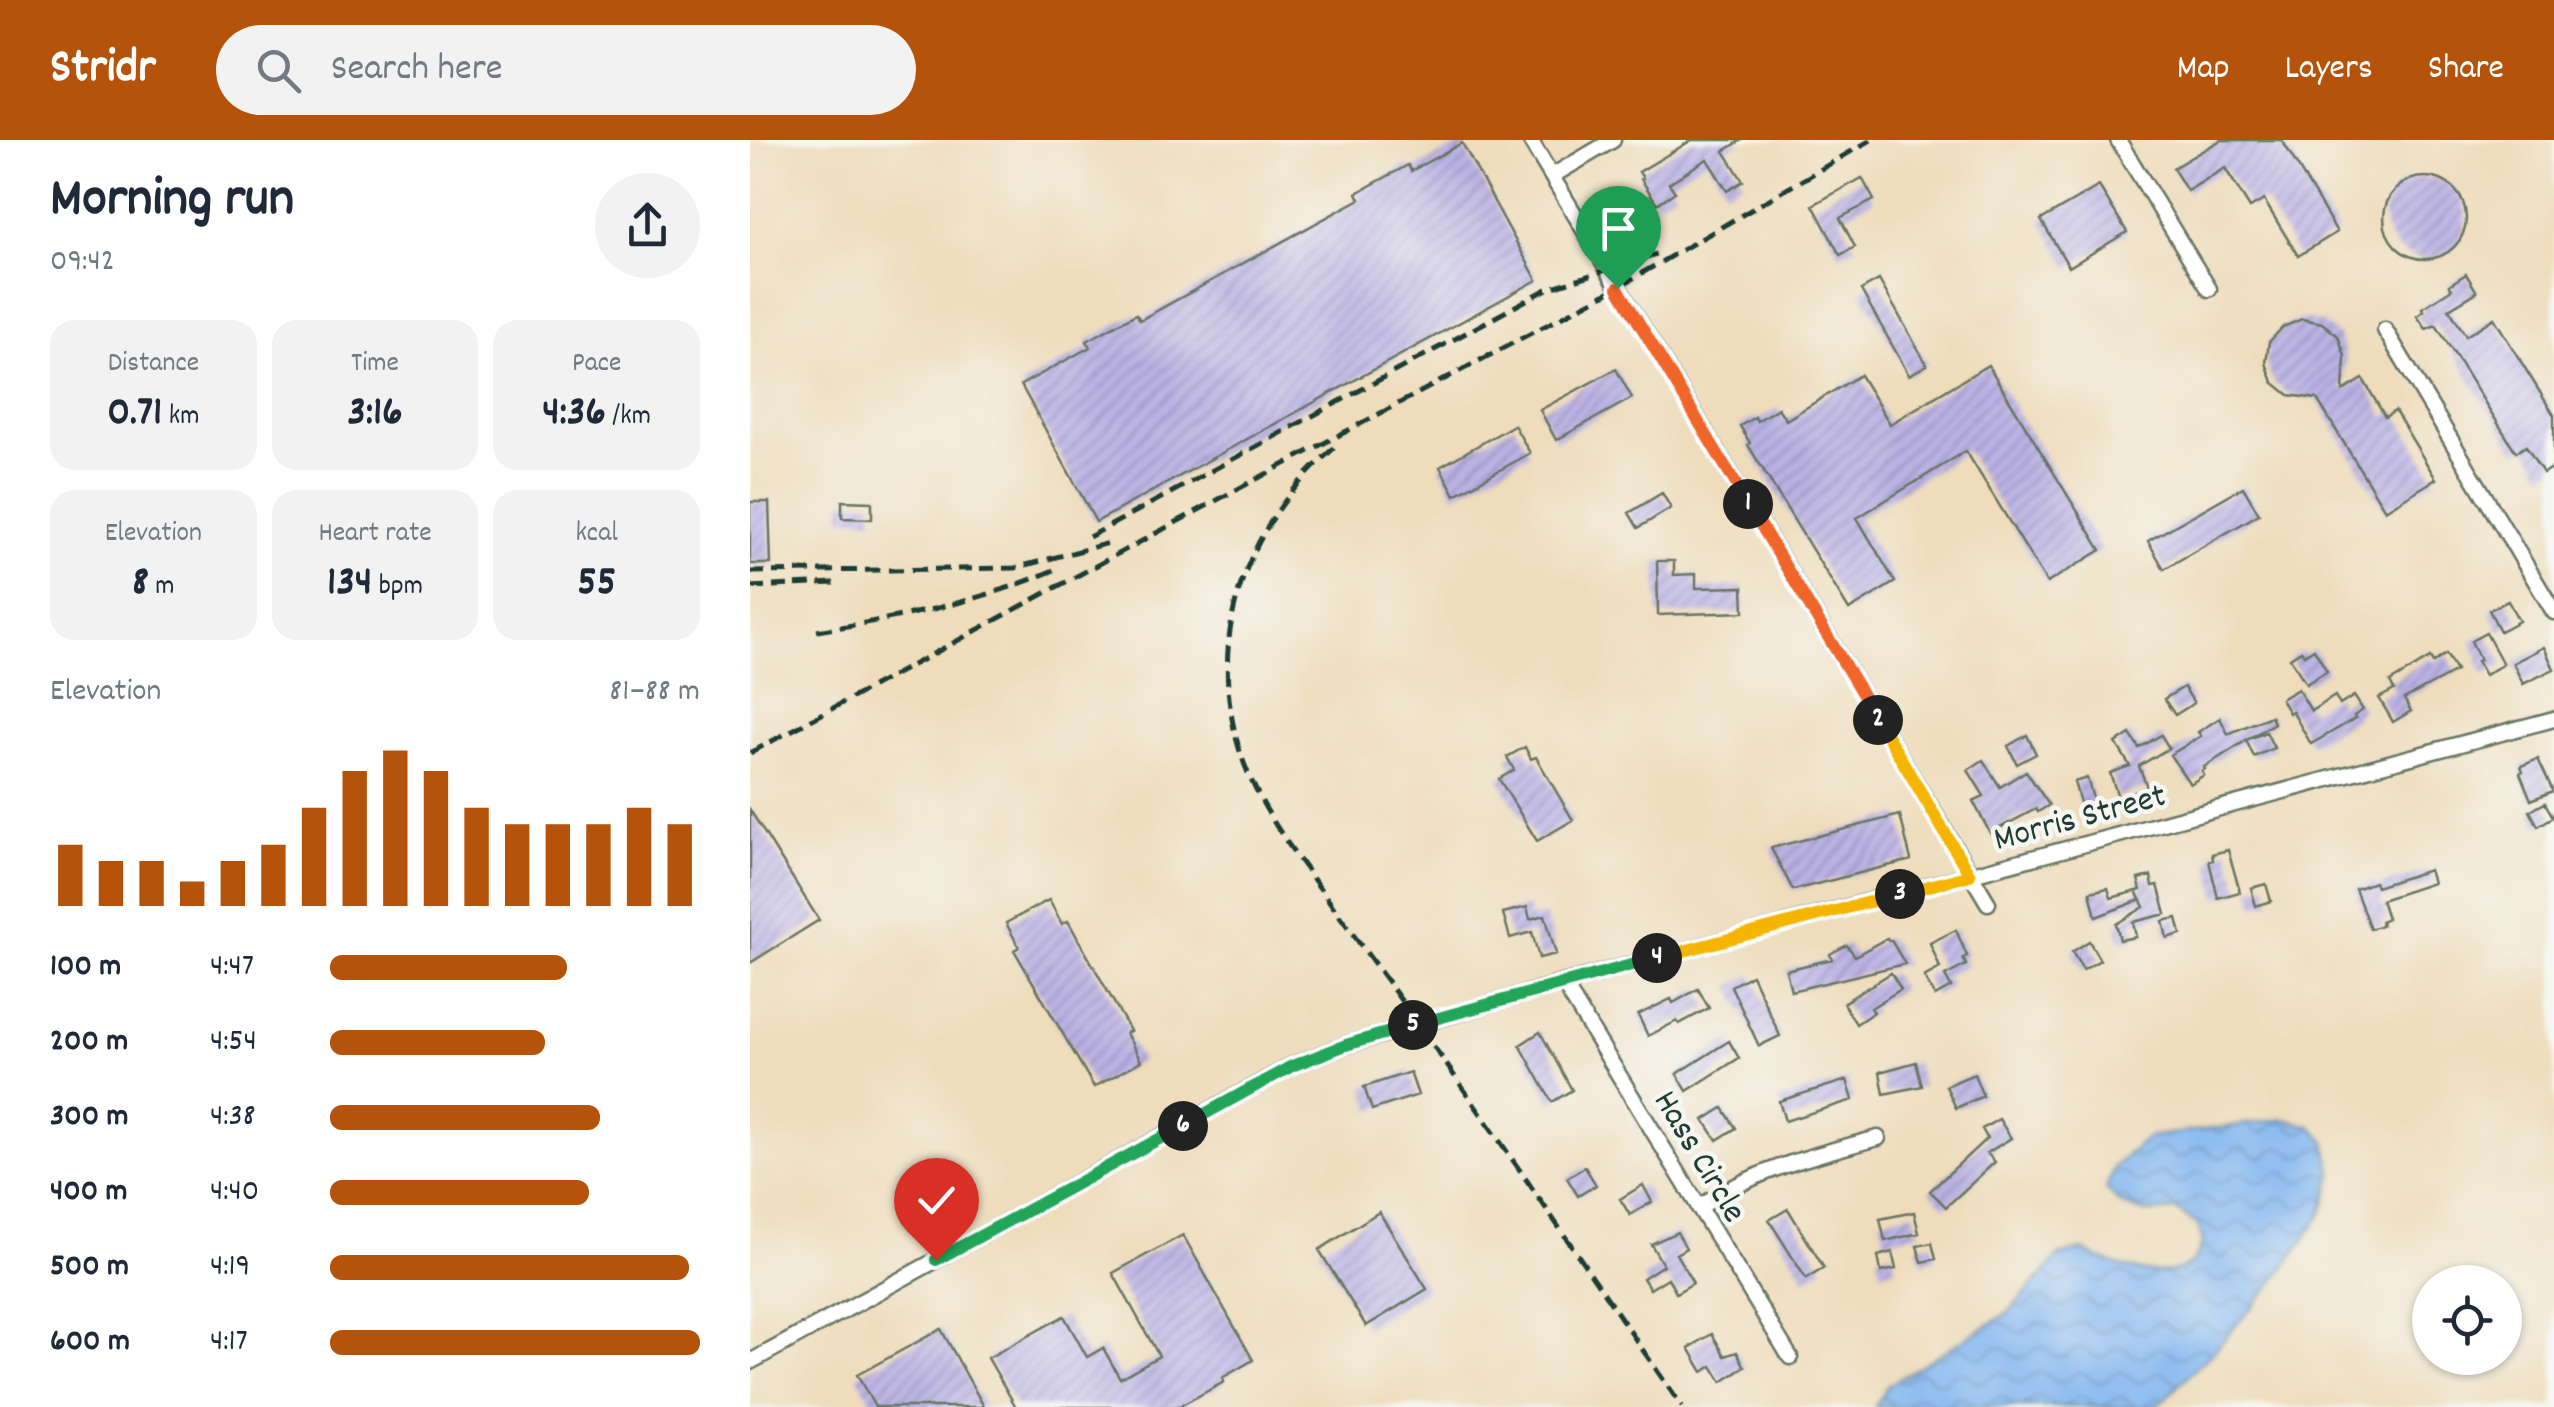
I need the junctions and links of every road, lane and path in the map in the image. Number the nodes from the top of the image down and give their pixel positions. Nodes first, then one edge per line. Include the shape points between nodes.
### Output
1 (1530, 140) edge
2 (1613, 140) edge
3 (2118, 140) edge
4 (1552, 176) junction
5 (2209, 289) dead end
6 (2385, 330) dead end
7 (2554, 612) edge
8 (2554, 719) edge
9 (1970, 875) junction
10 (1988, 903) dead end
11 (1563, 983) junction
12 (1878, 1138) dead end
13 (1699, 1208) junction
14 (1790, 1357) dead end
15 (750, 1362) edge

1 - 4 street
2 - 4 street
3 - 5 street
4 - 9 street
6 - 7 street
8 - 9 street, Morris Street
9 - 10 street
9 - 11 street, Morris Street
11 - 13 street, Hass Circle
11 - 15 street, Morris Street via 1292,1066
12 - 13 street via 1781,1165
13 - 14 street, Hass Circle

